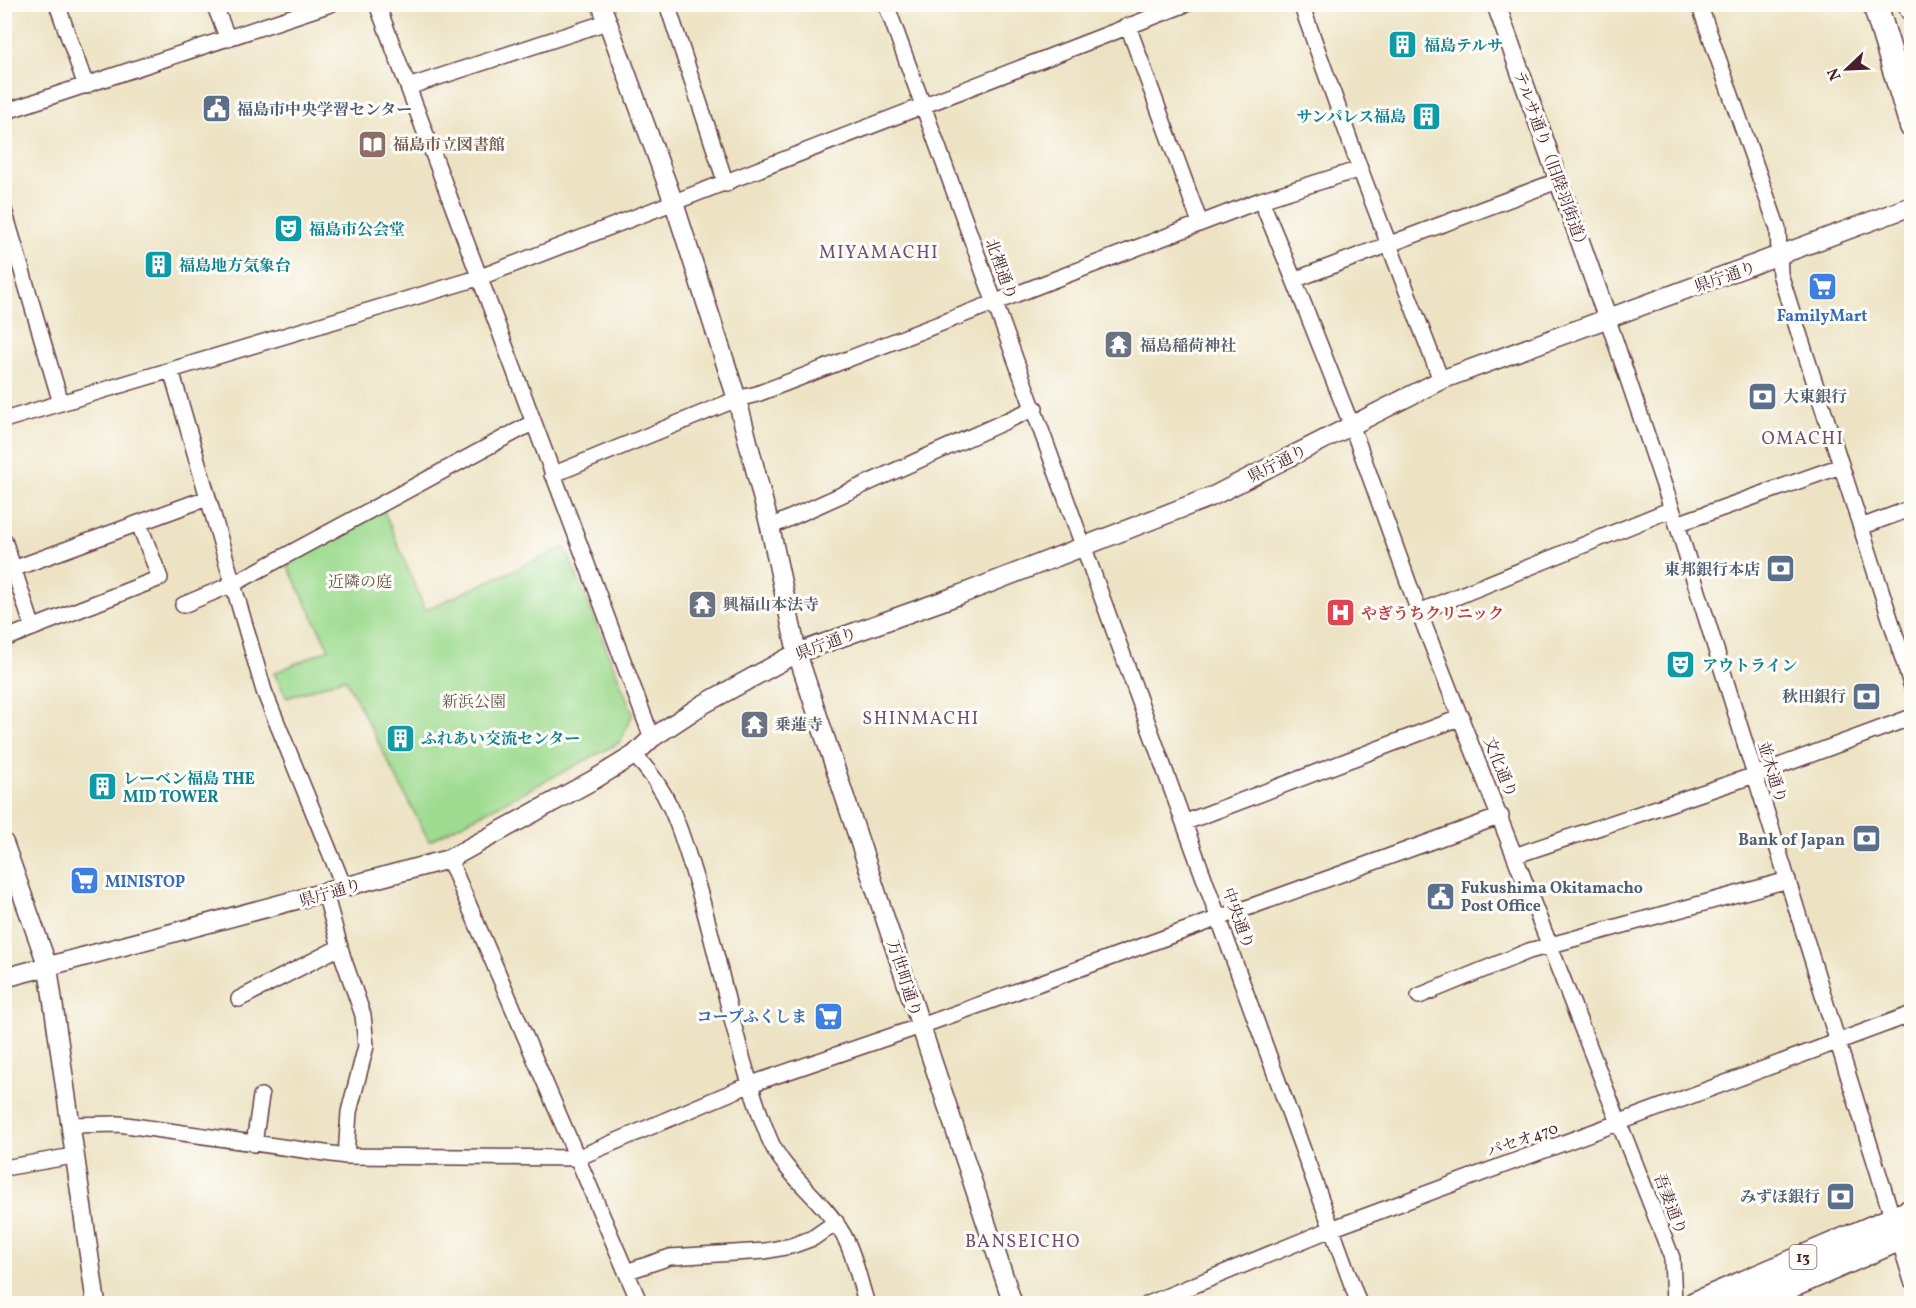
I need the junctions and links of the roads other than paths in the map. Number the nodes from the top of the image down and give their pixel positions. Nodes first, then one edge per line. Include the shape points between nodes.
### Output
1 (57, 4) edge
2 (214, 4) edge
3 (331, 4) edge
4 (377, 4) edge
5 (667, 4) edge
6 (886, 4) edge
7 (1302, 4) edge
8 (1496, 4) edge
9 (1699, 4) edge
10 (1875, 4) edge
11 (1179, 6) edge
12 (604, 13) edge
13 (1128, 26) junction
14 (228, 39) junction
15 (86, 86) junction
16 (408, 87) junction
17 (924, 106) junction
18 (4, 112) edge
19 (1911, 126) edge
20 (1360, 170) junction
21 (1560, 180) junction
22 (726, 184) junction
23 (1261, 200) junction
24 (674, 203) junction
25 (1911, 206) edge
26 (4, 210) edge
27 (1200, 223) junction
28 (1390, 245) junction
29 (1780, 256) junction
30 (478, 278) junction
31 (1294, 280) junction
32 (995, 303) junction
33 (1607, 317) junction
34 (171, 370) junction
35 (1441, 380) junction
36 (737, 399) junction
37 (61, 403) junction
38 (1035, 408) junction
39 (4, 420) edge
40 (532, 423) junction
41 (1351, 424) junction
42 (1841, 466) junction
43 (552, 475) junction
44 (207, 498) junction
45 (1911, 508) edge
46 (1674, 516) junction
47 (139, 524) junction
48 (770, 527) junction
49 (1861, 527) junction
50 (4, 540) edge
51 (1083, 546) junction
52 (13, 569) junction
53 (235, 583) junction
54 (183, 605) dead end
55 (1419, 612) junction
56 (33, 628) junction
57 (4, 639) edge
58 (797, 653) junction
59 (1911, 687) edge
60 (1461, 717) junction
61 (1911, 717) edge
62 (652, 738) junction
63 (634, 755) junction
64 (1755, 775) junction
65 (1501, 816) junction
66 (1186, 822) junction
67 (4, 843) edge
68 (1516, 855) junction
69 (449, 860) junction
70 (1788, 880) junction
71 (344, 887) junction
72 (325, 893) junction
73 (1221, 919) junction
74 (1551, 944) junction
75 (340, 947) junction
76 (48, 967) junction
77 (4, 978) edge
78 (1419, 996) dead end
79 (239, 999) dead end
80 (1911, 1014) edge
81 (921, 1026) junction
82 (1838, 1041) junction
83 (751, 1084) junction
84 (261, 1096) dead end
85 (1620, 1121) junction
86 (70, 1125) junction
87 (254, 1144) junction
88 (73, 1156) junction
89 (346, 1156) junction
90 (577, 1158) junction
91 (4, 1168) edge
92 (836, 1222) junction
93 (1904, 1225) edge
94 (1331, 1229) junction
95 (626, 1272) junction
96 (1911, 1281) edge
97 (96, 1304) edge
98 (640, 1304) edge
99 (867, 1304) edge
100 (1013, 1304) edge
101 (1148, 1304) edge
102 (1359, 1304) edge
103 (1674, 1304) edge
104 (1695, 1304) edge
105 (1749, 1304) edge

1 - 15 street
2 - 14 street
3 - 14 street
4 - 16 street
5 - 22 street
6 - 17 street, 北裡通り
7 - 20 street
8 - 21 street, テルサ通り（旧陸羽街道）
9 - 29 street via 1778,229
10 - 19 highway
11 - 13 street
12 - 16 street
12 - 24 street, 万世町通り
13 - 17 street
13 - 27 street
14 - 15 street
15 - 18 street
16 - 30 street
17 - 22 street
17 - 32 street, 北裡通り
20 - 23 street
20 - 28 street
21 - 28 street
21 - 33 street, テルサ通り（旧陸羽街道）
22 - 24 street
23 - 27 street
23 - 31 street, 文化通り
24 - 30 street
24 - 36 street, 万世町通り
25 - 29 street, 県庁通り
26 - 37 street
27 - 32 street
28 - 31 street
28 - 35 street
29 - 33 street, 県庁通り
29 - 42 street via 1780,274
30 - 34 street
30 - 40 street
31 - 41 street, 文化通り
32 - 36 street
32 - 38 street, 北裡通り
33 - 35 street, 県庁通り
33 - 46 street, 並木通り
34 - 37 street
34 - 44 street
35 - 41 street, 県庁通り
36 - 43 street
36 - 48 street, 万世町通り
37 - 39 street
38 - 48 street
38 - 51 street, 北裡通り
40 - 43 street
40 - 53 street
41 - 51 street, 県庁通り via 1214,496
41 - 55 street, 文化通り
42 - 46 street
42 - 49 street
43 - 62 street
44 - 47 street
44 - 53 street
45 - 49 street
46 - 55 street
46 - 64 street, 並木通り
47 - 52 street
47 - 56 street via 160,578
48 - 58 street, 万世町通り
49 - 59 street
50 - 52 street
51 - 58 street, 県庁通り via 959,596
51 - 66 street, 中央通り
52 - 56 street
53 - 54 street
53 - 71 street via 264,691
55 - 60 street, 文化通り
56 - 57 street
58 - 62 street, 県庁通り via 702,705
58 - 81 street, 万世町通り
60 - 65 street, 文化通り
60 - 66 street
61 - 64 street
62 - 63 street, 県庁通り
63 - 69 street, 県庁通り
63 - 83 street via 653,774 674,810 707,916
64 - 68 street
64 - 70 street, 並木通り
65 - 68 street, 文化通り
65 - 73 street
66 - 73 street, 中央通り
67 - 76 street
68 - 74 street, 文化通り
69 - 71 street, 県庁通り
69 - 90 street
70 - 74 street
70 - 82 street, 並木通り
71 - 72 street, 県庁通り
72 - 75 street
72 - 76 street, 県庁通り
73 - 81 street
73 - 94 street, 中央通り
74 - 78 street
74 - 85 street, 文化通り
75 - 79 street
75 - 89 street via 363,1015 366,1046 349,1112
76 - 77 street, 県庁通り
76 - 86 street
80 - 82 street, パセオ470
81 - 83 street
81 - 100 street, 万世町通り
82 - 85 street, パセオ470
82 - 93 street, 並木通り
83 - 90 street
83 - 92 street via 777,1156
84 - 87 street
85 - 94 street, パセオ470
85 - 103 street, 吾妻通り via 1672,1258
86 - 87 street via 119,1124
86 - 88 street
87 - 89 street
88 - 91 street
88 - 97 street
89 - 90 street
90 - 95 street
92 - 95 street via 813,1238 791,1246 670,1257
92 - 99 street
93 - 96 street, 並木通り
93 - 104 highway, 13
93 - 105 highway, 13
94 - 101 street, パセオ470
94 - 102 street, 中央通り
95 - 98 street

